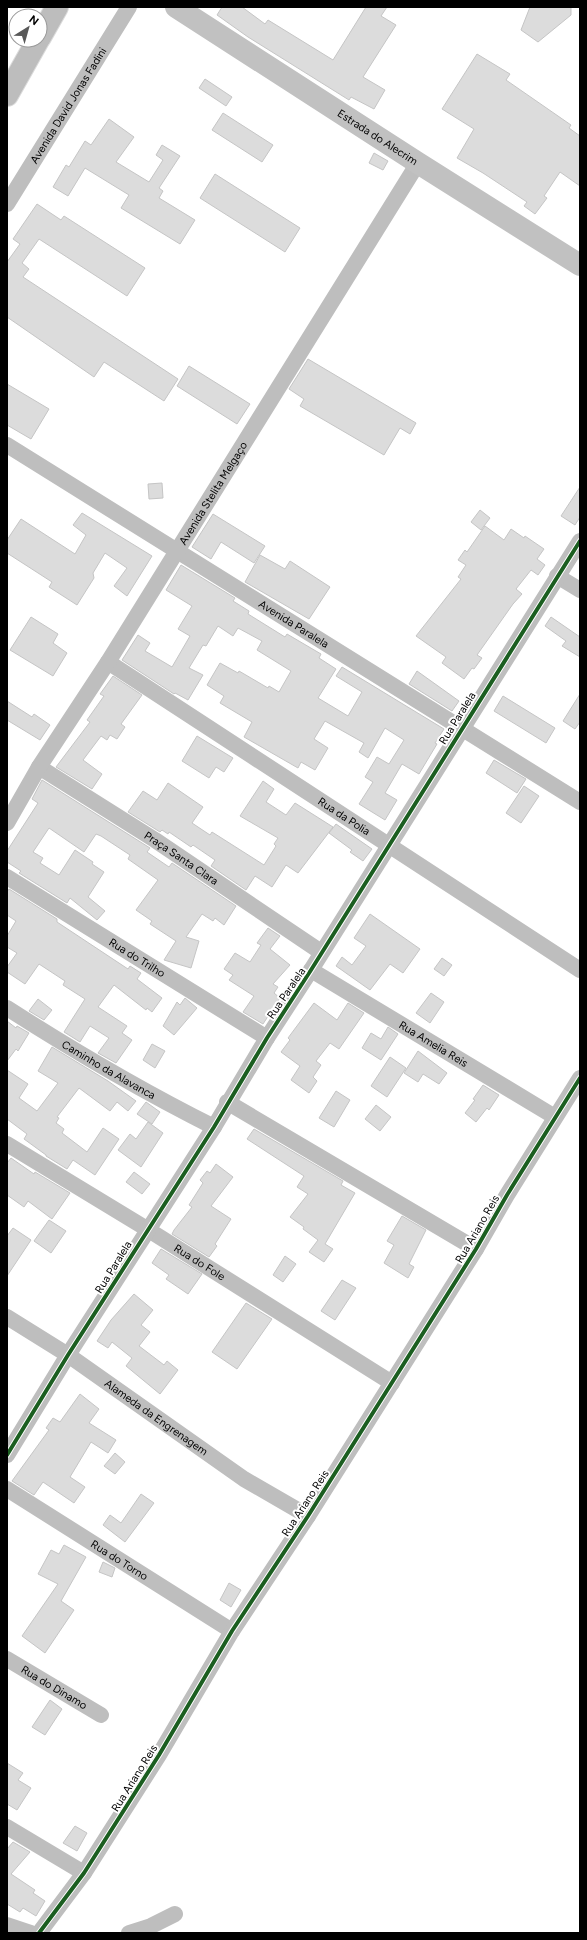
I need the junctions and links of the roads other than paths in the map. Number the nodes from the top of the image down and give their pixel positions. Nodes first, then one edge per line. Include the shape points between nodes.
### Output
1 (57, 7) edge
2 (129, 7) edge
3 (176, 7) edge
4 (48, 23) edge
5 (33, 48) edge
6 (7, 95) edge
7 (418, 163) junction
8 (7, 204) edge
9 (580, 265) edge
10 (7, 445) edge
11 (580, 540) edge
12 (176, 552) junction
13 (557, 576) junction
14 (580, 590) edge
15 (108, 662) junction
16 (462, 727) junction
17 (40, 767) junction
18 (580, 802) edge
19 (7, 823) edge
20 (388, 846) junction
21 (7, 877) edge
22 (321, 952) junction
23 (311, 970) junction
24 (580, 970) edge
25 (7, 1008) edge
26 (266, 1038) junction
27 (580, 1078) edge
28 (227, 1102) junction
29 (555, 1117) junction
30 (214, 1127) junction
31 (7, 1144) edge
32 (147, 1229) junction
33 (476, 1249) junction
34 (7, 1317) edge
35 (68, 1355) junction
36 (392, 1383) junction
37 (7, 1455) edge
38 (7, 1489) edge
39 (308, 1516) junction
40 (232, 1631) junction
41 (7, 1659) edge
42 (101, 1715) dead end
43 (7, 1827) edge
44 (84, 1873) junction
45 (175, 1914) dead end
46 (7, 1925) edge
47 (31, 1933) edge
48 (39, 1933) edge
49 (129, 1933) edge

1 - 4 highway
2 - 8 street, Avenida David Jonas Fadini
3 - 7 street, Estrada do Alecrim
5 - 6 highway
7 - 9 street, Estrada do Alecrim
7 - 12 street, Avenida Stelita Melgaço
10 - 12 street, Avenida Paralela
11 - 13 street, Rua Paralela
12 - 15 street, Avenida Stelita Melgaço
12 - 16 street, Avenida Paralela
13 - 14 street
13 - 16 street, Rua Paralela
15 - 17 street, Avenida Stelita Melgaço
15 - 20 street, Rua da Polia
16 - 18 street, Avenida Paralela
16 - 20 street, Rua Paralela
17 - 19 street, Avenida Stelita Melgaço
17 - 22 street, Praça Santa Clara via 155,840
20 - 22 street, Rua Paralela
20 - 24 street, Rua da Polia
21 - 26 street, Rua do Trilho
22 - 23 street, Rua Paralela
23 - 26 street, Rua Paralela
23 - 29 street, Rua Amelia Reis
25 - 30 street, Caminho da Alavanca via 147,1093
26 - 28 street, Rua Paralela
27 - 29 street, Rua Ariano Reis
28 - 30 street, Rua Paralela
28 - 33 street
29 - 33 street, Rua Ariano Reis
30 - 32 street, Rua Paralela
31 - 32 street, Rua do Fole
32 - 35 street, Rua Paralela
32 - 36 street, Rua do Fole
33 - 36 street, Rua Ariano Reis
34 - 35 street, Alameda da Engrenagem
35 - 37 street, Rua Paralela
35 - 39 street, Alameda da Engrenagem via 209,1456
36 - 39 street, Rua Ariano Reis
38 - 40 street, Rua do Torno
39 - 40 street, Rua Ariano Reis
40 - 44 street, Rua Ariano Reis via 159,1755
41 - 42 street, Rua do Dinamo
43 - 44 street
44 - 48 street, Rua Ariano Reis
45 - 49 street
46 - 47 street

